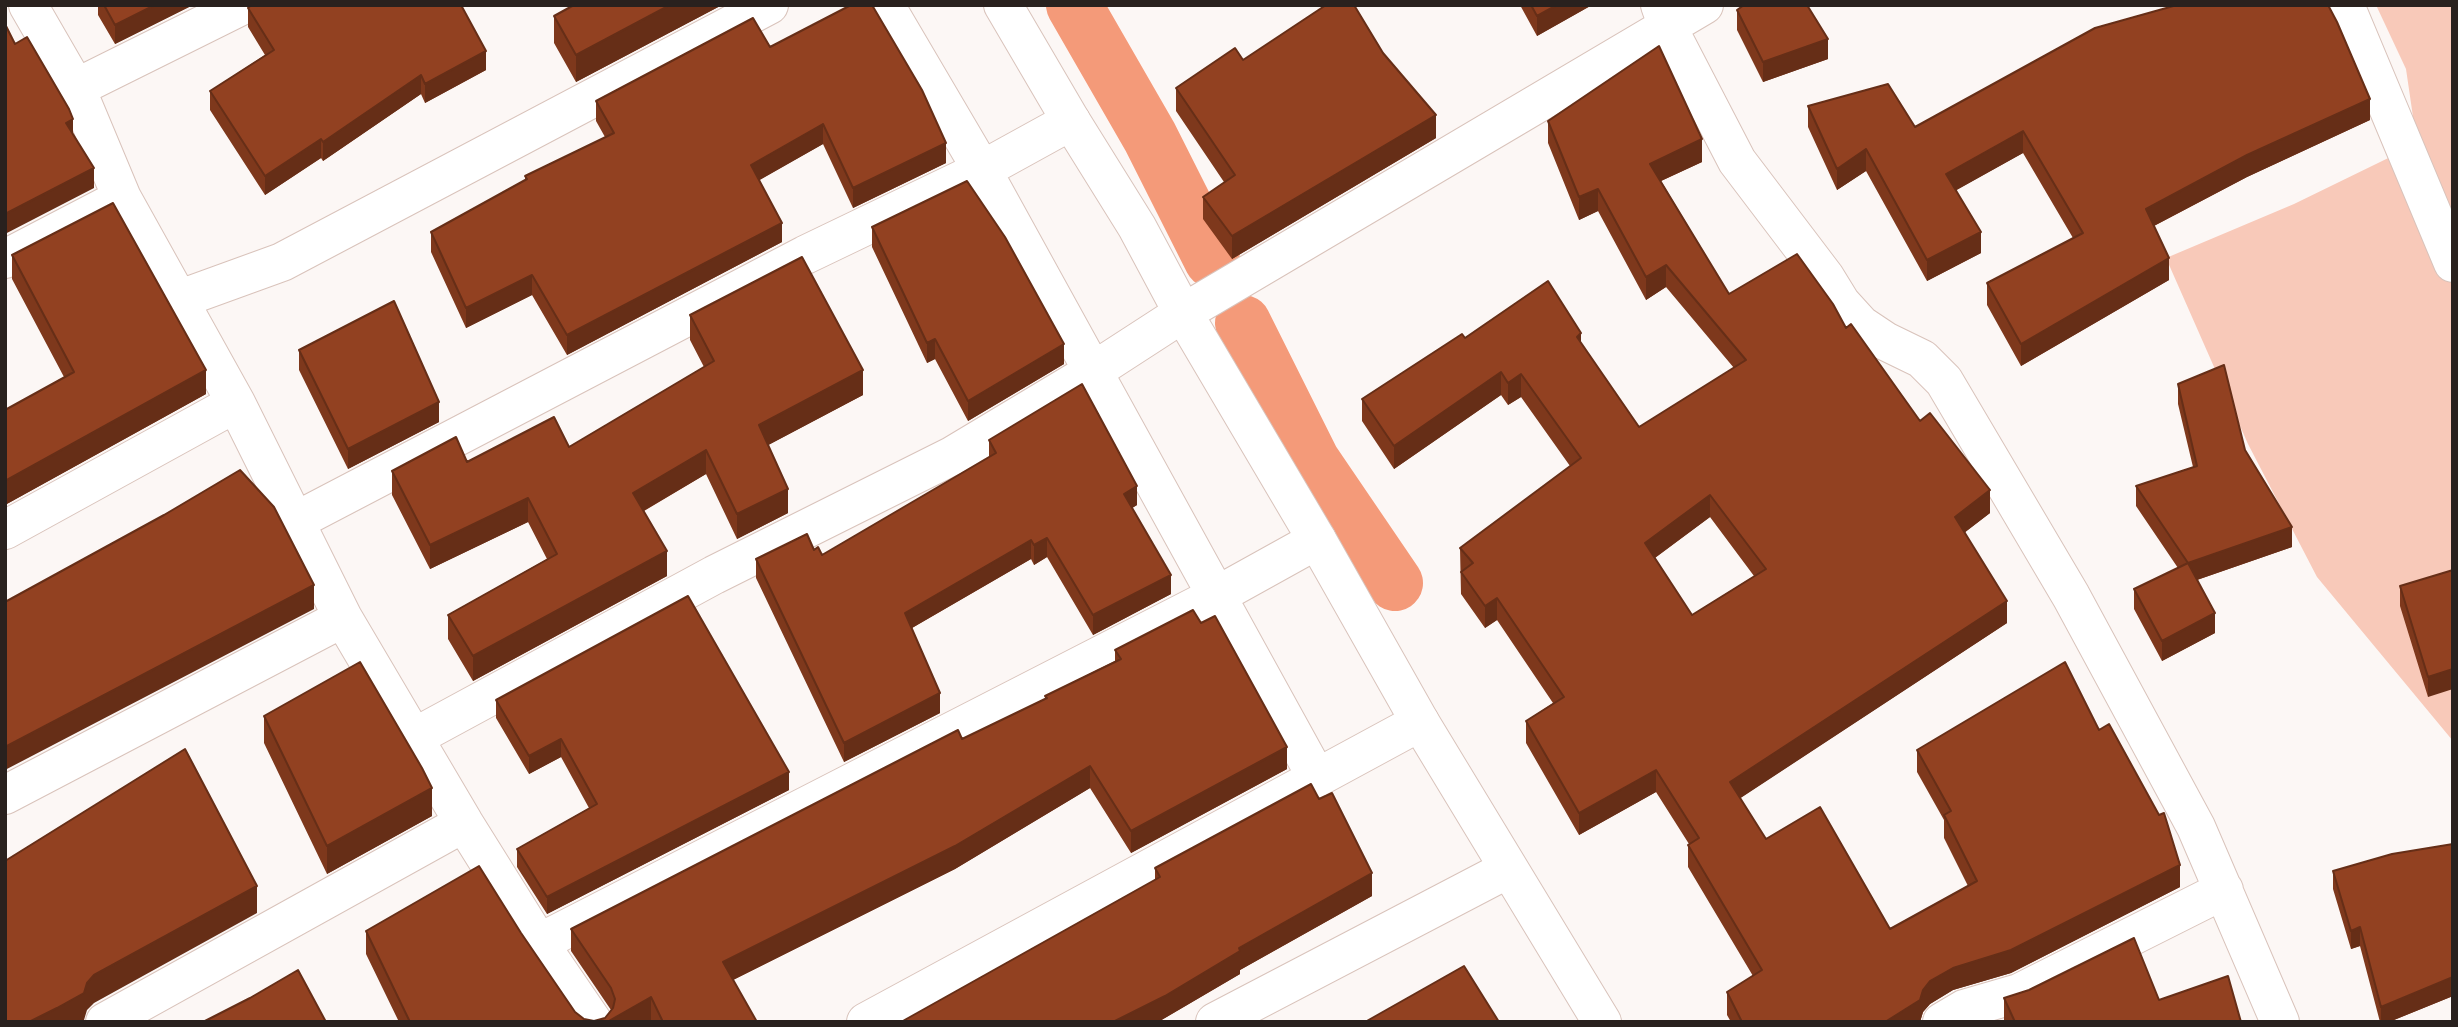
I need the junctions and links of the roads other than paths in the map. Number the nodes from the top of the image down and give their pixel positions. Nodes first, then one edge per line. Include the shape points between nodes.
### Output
1 (29, 5) edge
2 (243, 5) edge
3 (769, 5) edge
4 (885, 5) edge
5 (1003, 5) edge
6 (1704, 5) edge
7 (2345, 5) edge
8 (1664, 17) edge
9 (76, 88) junction
10 (1071, 121) junction
11 (982, 170) junction
12 (122, 198) junction
13 (5, 259) edge
14 (2453, 263) edge
15 (180, 299) junction
16 (1183, 313) junction
17 (1092, 372) junction
18 (236, 403) junction
19 (295, 522) junction
20 (5, 530) edge
21 (1317, 540) junction
22 (1216, 596) junction
23 (343, 618) junction
24 (1420, 722) junction
25 (413, 738) junction
26 (1317, 778) junction
27 (5, 795) edge
28 (464, 823) junction
29 (1508, 869) junction
30 (2224, 890) junction
31 (539, 943) junction
32 (105, 1022) edge
33 (593, 1022) edge
34 (866, 1022) edge
35 (1215, 1022) edge
36 (1602, 1022) edge
37 (1942, 1022) edge
38 (2280, 1022) edge

1 - 9 main road
2 - 9 main road
3 - 15 main road via 282,262
4 - 11 main road
5 - 10 main road
6 - 8 main road
7 - 14 main road
8 - 16 main road
8 - 30 main road via 1737,161 1841,303 1861,325 1922,359 1944,381 2126,694
9 - 12 main road
10 - 11 main road
10 - 16 main road via 1137,227
11 - 17 main road
11 - 19 main road via 805,255
12 - 13 main road
12 - 15 main road
15 - 18 main road
16 - 17 main road
16 - 21 main road
17 - 22 main road
17 - 25 main road via 952,456 714,575
18 - 19 main road
18 - 20 main road
19 - 23 main road
21 - 22 main road
21 - 24 main road
22 - 26 main road
22 - 31 main road
23 - 25 main road
23 - 27 main road
24 - 26 main road
24 - 29 main road
25 - 28 main road
26 - 34 main road
28 - 31 main road
28 - 32 main road
29 - 35 main road
29 - 36 main road
30 - 37 main road via 2020,993 1964,1009
30 - 38 main road
31 - 33 main road

